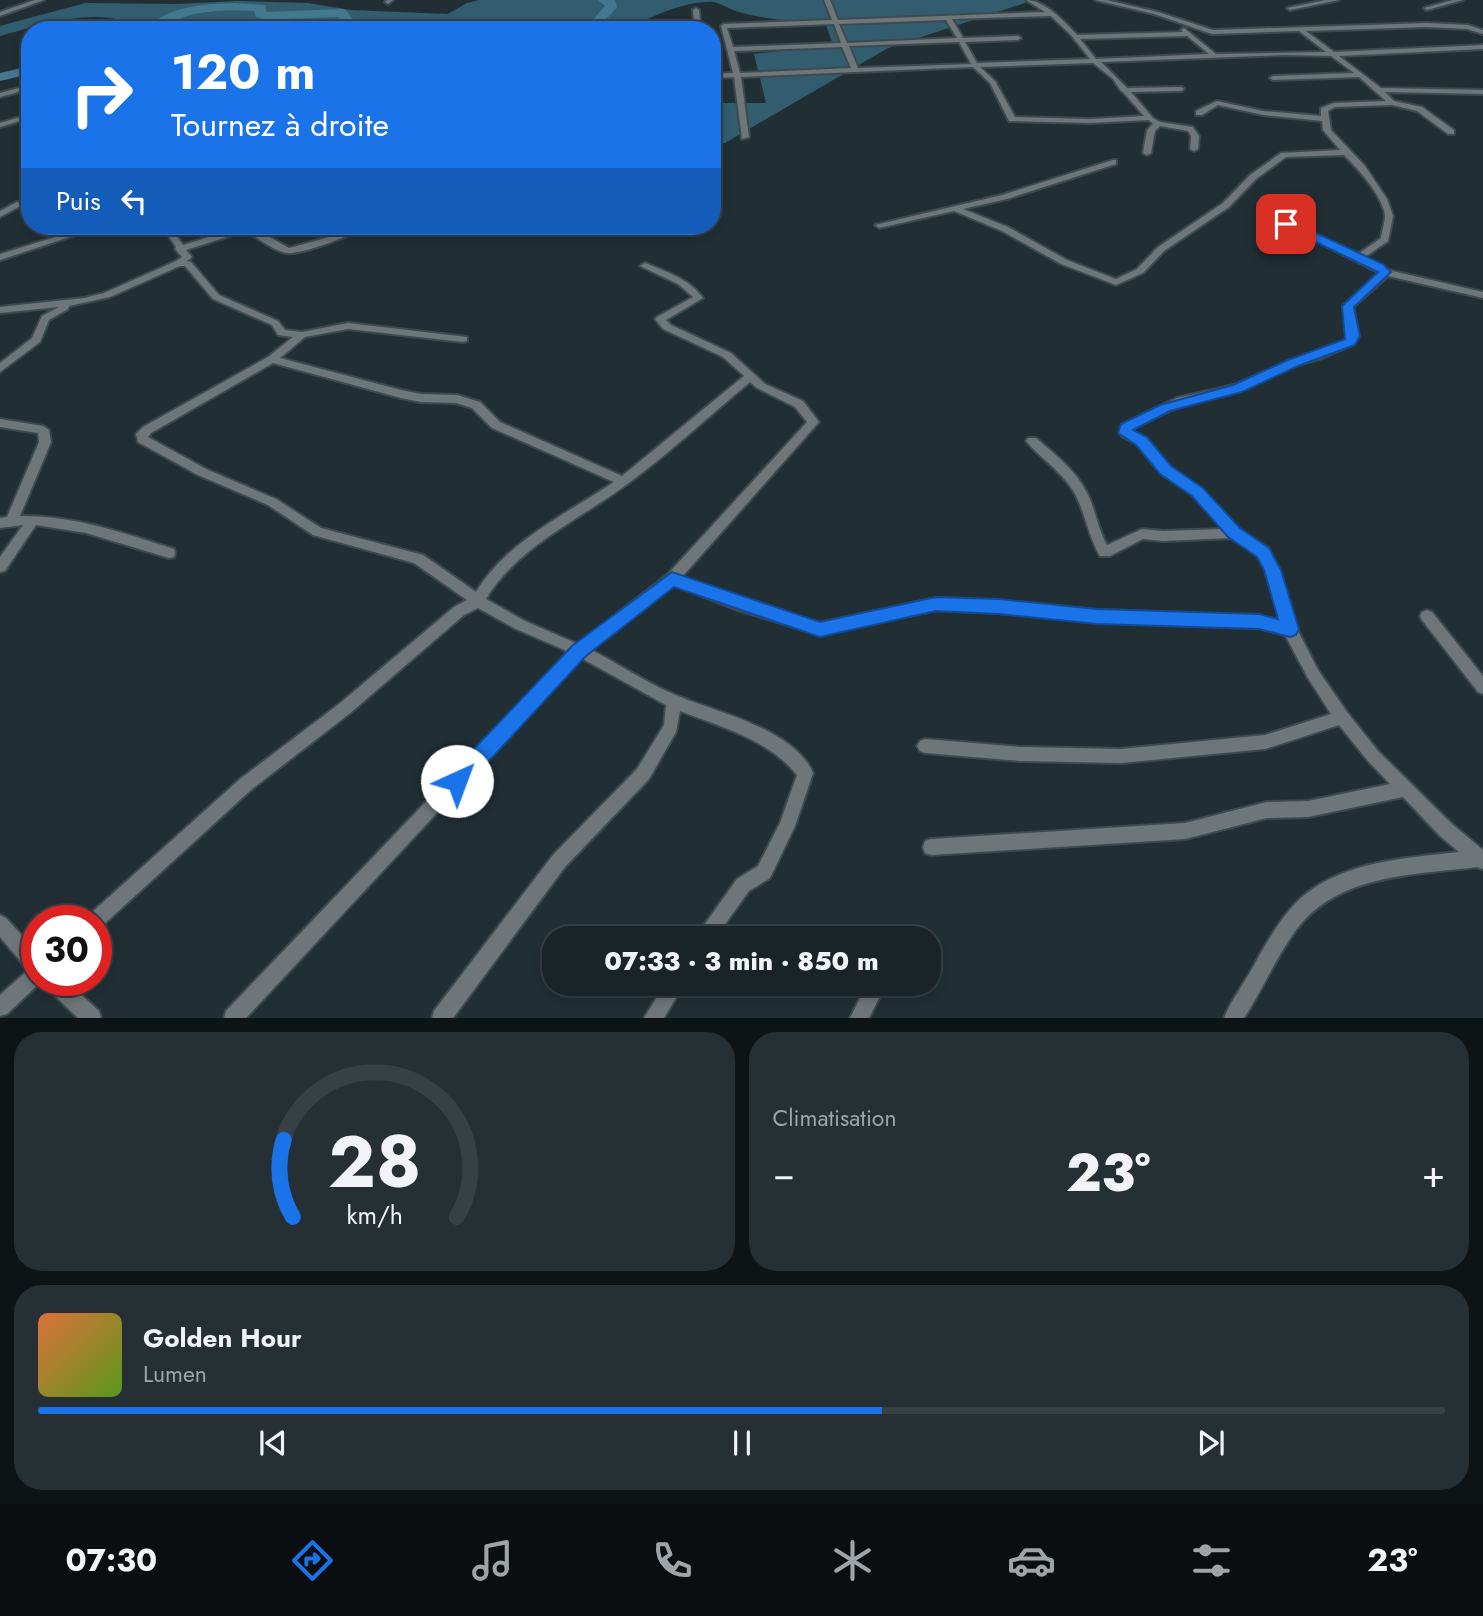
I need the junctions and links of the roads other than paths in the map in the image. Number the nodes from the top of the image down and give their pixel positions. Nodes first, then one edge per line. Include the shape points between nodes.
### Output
1 (41, 0) edge
2 (827, 0) edge
3 (1029, 0) edge
4 (1098, 0) edge
5 (1336, 0) edge
6 (1460, 0) edge
7 (1290, 8) dead end
8 (1427, 8) dead end
9 (696, 10) dead end
10 (0, 13) edge
11 (1052, 14) junction
12 (1169, 17) junction
13 (949, 19) junction
14 (697, 21) edge
15 (835, 21) junction
16 (1300, 29) junction
17 (1483, 32) edge
18 (1189, 34) junction
19 (1075, 37) junction
20 (1018, 38) dead end
21 (963, 41) junction
22 (845, 44) junction
23 (1483, 47) edge
24 (729, 49) junction
25 (1334, 54) junction
26 (1216, 57) junction
27 (1094, 61) junction
28 (976, 67) junction
29 (855, 70) junction
30 (737, 75) junction
31 (1360, 75) junction
32 (721, 76) edge
33 (1273, 78) dead end
34 (21, 89) edge
35 (1181, 89) dead end
36 (1123, 90) junction
37 (1379, 90) junction
38 (1483, 92) edge
39 (0, 95) edge
40 (1392, 103) junction
41 (1199, 113) dead end
42 (1149, 118) junction
43 (21, 119) edge
44 (1325, 119) junction
45 (1158, 124) junction
46 (0, 125) edge
47 (1451, 132) dead end
48 (745, 137) dead end
49 (1194, 149) dead end
50 (1349, 152) junction
51 (1147, 153) dead end
52 (1113, 162) dead end
53 (20, 204) dead end
54 (954, 208) junction
55 (0, 214) edge
56 (1286, 224) dead end
57 (879, 225) dead end
58 (70, 235) edge
59 (174, 235) edge
60 (224, 235) edge
61 (262, 235) edge
62 (344, 235) edge
63 (179, 249) junction
64 (0, 257) edge
65 (1359, 257) junction
66 (179, 264) junction
67 (645, 266) dead end
68 (1385, 272) junction
69 (1483, 295) edge
70 (76, 302) junction
71 (0, 310) edge
72 (302, 335) junction
73 (463, 339) dead end
74 (272, 359) junction
75 (0, 369) edge
76 (750, 376) junction
77 (0, 423) edge
78 (1032, 441) dead end
79 (623, 481) junction
80 (33, 520) junction
81 (6, 522) edge
82 (1234, 533) junction
83 (169, 553) dead end
84 (0, 567) edge
85 (672, 579) junction
86 (478, 601) junction
87 (1427, 616) dead end
88 (1290, 629) junction
89 (579, 651) junction
90 (1483, 687) edge
91 (674, 702) junction
92 (1342, 717) junction
93 (925, 746) dead end
94 (1405, 789) junction
95 (931, 847) dead end
96 (1481, 859) edge
97 (112, 905) edge
98 (0, 924) edge
99 (713, 926) edge
100 (21, 948) edge
101 (21, 988) edge
102 (69, 996) edge
103 (667, 996) edge
104 (870, 996) edge
105 (0, 1007) edge
106 (92, 1017) edge
107 (233, 1017) edge
108 (441, 1017) edge
109 (653, 1017) edge
110 (859, 1017) edge
111 (1233, 1017) edge

1 - 10 street
2 - 15 street
3 - 11 street
4 - 12 street
5 - 7 street
6 - 8 street
9 - 14 street
11 - 13 street
11 - 19 street
12 - 16 street via 1212,32
12 - 18 street
13 - 15 street
13 - 21 street
15 - 22 street
15 - 24 street via 724,26
16 - 17 street via 1427,25
16 - 25 street
18 - 19 street
18 - 26 street
19 - 27 street
20 - 21 street
21 - 22 street
21 - 28 street
22 - 24 street
22 - 29 street
23 - 25 street
24 - 30 street
25 - 26 street
25 - 31 street
26 - 27 street
27 - 28 street
27 - 36 street
28 - 29 street
28 - 42 street via 993,82 1012,120
29 - 30 street
30 - 32 street
30 - 48 street
31 - 33 street
31 - 37 street
34 - 39 street
35 - 36 street
36 - 42 street
37 - 38 street
37 - 40 street
40 - 44 street via 1328,106
40 - 47 street via 1419,110
41 - 44 street via 1217,103
42 - 45 street
43 - 46 street
44 - 50 street via 1334,140
45 - 49 street via 1190,129 1195,136
45 - 51 street via 1151,130
50 - 54 street via 1284,155 1253,177 1226,205 1161,249 1140,271 1116,282
50 - 65 street via 1375,186 1389,216 1385,239
52 - 54 street
53 - 55 street
54 - 57 street
56 - 65 street
58 - 64 street
59 - 63 street
60 - 63 street
61 - 62 street via 289,251
63 - 66 street via 187,257
65 - 68 street
66 - 70 street via 107,295
66 - 72 street via 188,264 216,297 275,323 282,333
67 - 76 street via 682,281 698,298 660,319 667,327 727,355
68 - 69 street
68 - 82 street via 1348,306 1350,342 1237,388 1181,401 1127,428 1126,433 1142,441 1166,470 1197,492
70 - 71 street
70 - 75 street via 45,318 36,340
72 - 73 street via 348,326
72 - 74 street
74 - 79 street via 401,394 476,405 496,425
74 - 86 street via 147,430 142,439 210,476 272,502 317,532 418,559
76 - 79 street
76 - 85 street via 799,404 813,422
77 - 81 street via 43,430 45,442
78 - 82 street via 1072,479 1084,499 1093,534 1105,552 1142,534
79 - 86 street via 520,554 485,586
80 - 81 street
80 - 83 street via 79,526
80 - 84 street
82 - 88 street via 1263,552
85 - 88 street via 820,629 936,604 1097,617 1259,622
85 - 89 street
86 - 89 street via 498,615
86 - 97 street via 459,611 344,709 246,784
87 - 90 street
88 - 92 street
89 - 91 street
89 - 107 street
91 - 99 street via 702,710 771,743 797,759 805,773 787,826 764,872 743,885
91 - 108 street via 671,727 643,774 559,861
92 - 93 street via 1265,742 1121,756
92 - 94 street
94 - 95 street via 1308,808 1267,810 1185,831
94 - 96 street
96 - 111 street via 1340,882 1292,920
98 - 100 street
101 - 105 street
102 - 106 street
103 - 109 street
104 - 110 street

